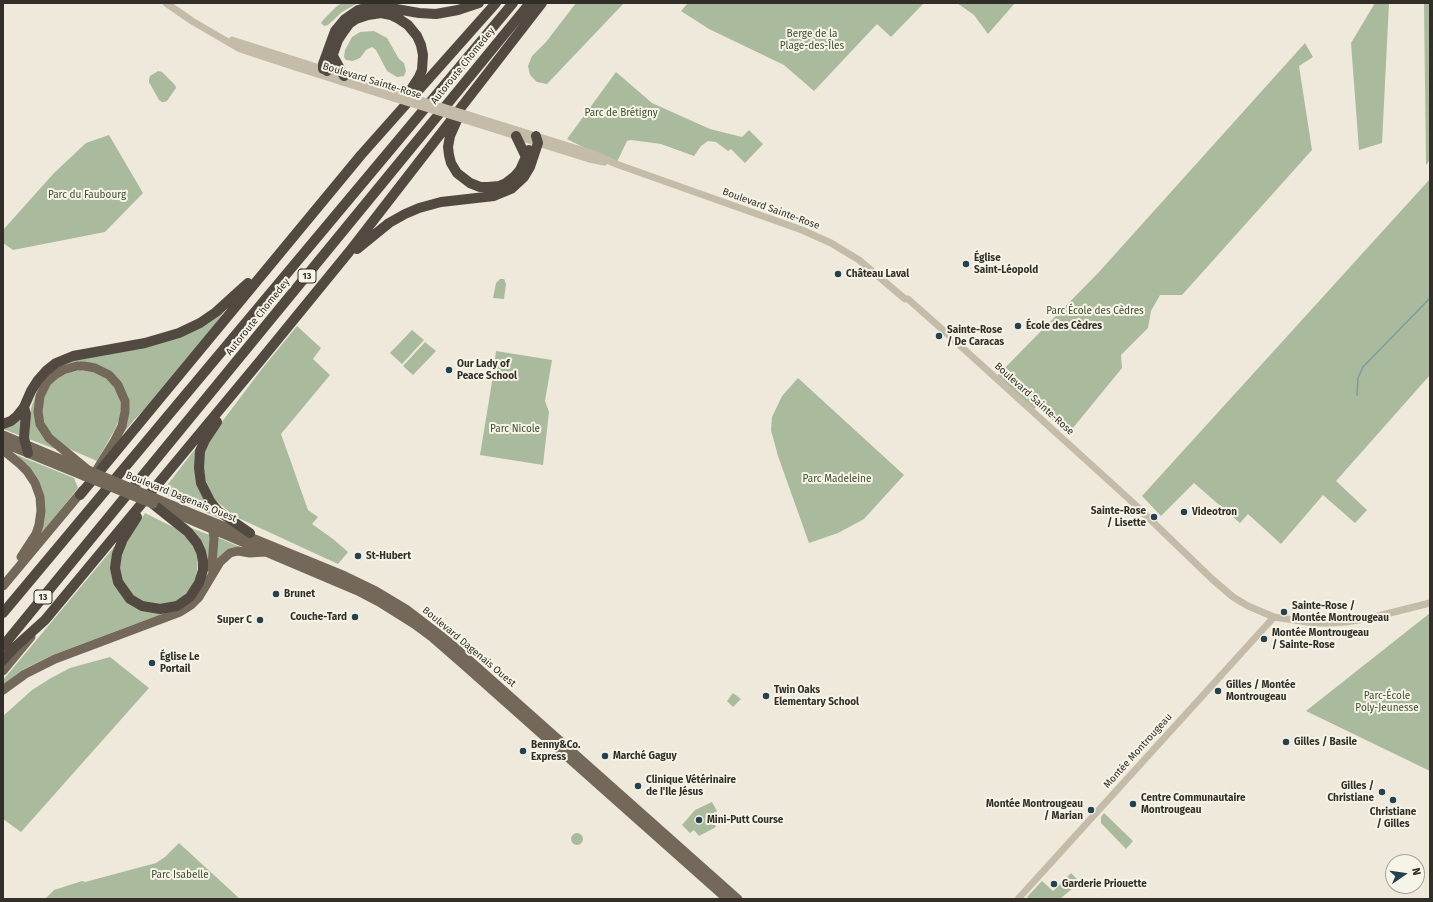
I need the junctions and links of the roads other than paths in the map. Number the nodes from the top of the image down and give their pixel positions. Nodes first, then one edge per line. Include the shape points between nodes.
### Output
1 (166, 3) edge
2 (479, 3) edge
3 (496, 3) edge
4 (513, 3) edge
5 (530, 3) edge
6 (542, 3) edge
7 (333, 56) junction
8 (324, 72) junction
9 (344, 76) junction
10 (471, 94) junction
11 (396, 95) junction
12 (467, 118) junction
13 (387, 126) junction
14 (516, 136) junction
15 (535, 140) junction
16 (526, 157) junction
17 (286, 246) junction
18 (342, 261) junction
19 (260, 361) junction
20 (24, 407) junction
21 (3, 424) edge
22 (3, 435) edge
23 (3, 443) edge
24 (26, 449) junction
25 (3, 450) edge
26 (86, 473) junction
27 (80, 495) junction
28 (153, 500) junction
29 (213, 526) junction
30 (250, 533) joint
31 (264, 543) junction
32 (268, 552) junction
33 (213, 573) junction
34 (3, 585) edge
35 (1430, 603) edge
36 (3, 613) edge
37 (1274, 617) junction
38 (45, 620) junction
39 (3, 646) edge
40 (3, 660) edge
41 (3, 671) edge
42 (3, 690) edge
43 (727, 899) edge
44 (738, 899) edge
45 (1018, 899) edge

1 - 8 street, Boulevard Sainte-Rose via 192,22 218,36
2 - 8 highway via 441,13 419,13 379,6 358,10 345,19 335,31 323,64
3 - 13 highway
4 - 36 highway, Autoroute Chomedey / 13
5 - 39 highway, Autoroute Chomedey / 13
6 - 10 highway
7 - 8 highway
7 - 9 highway
7 - 13 highway via 346,27 356,19 368,15 395,17 404,21 414,32 422,50 421,74
8 - 9 street, Boulevard Sainte-Rose
8 - 11 street, Boulevard Sainte-Rose
9 - 11 street, Boulevard Sainte-Rose
10 - 16 highway via 449,140 449,155 457,173 476,186 495,187 515,176
10 - 18 highway
11 - 12 street, Boulevard Sainte-Rose, bridge
12 - 14 street, Boulevard Sainte-Rose
12 - 15 street, Boulevard Sainte-Rose
13 - 17 highway
14 - 15 street, Boulevard Sainte-Rose
14 - 16 highway
15 - 16 highway
15 - 18 highway via 526,174 511,189 494,196 440,202 411,211 384,227
15 - 37 street, Boulevard Sainte-Rose via 590,159 616,164 802,230 831,243 858,260 908,299 990,372 1212,579 1233,597
17 - 20 highway via 227,303 192,327 161,339 73,356 56,363 38,380
17 - 27 highway
18 - 19 highway
19 - 28 highway
19 - 30 highway via 205,440 200,451 199,464 201,483 210,501 222,514
20 - 21 highway via 14,419
20 - 24 highway
22 - 24 main road, Boulevard Dagenais Ouest
23 - 24 main road, Boulevard Dagenais Ouest
24 - 26 main road, Boulevard Dagenais Ouest
25 - 34 main road via 24,467 33,479 40,497 41,511 36,534
26 - 27 main road via 49,438 40,424 38,412 40,396 47,382 62,370 77,366 95,368 111,377 122,391 125,408 119,433
26 - 28 main road, Boulevard Dagenais Ouest, bridge
27 - 34 main road
28 - 28 highway via 191,536 199,548 203,561 200,579 192,595 177,606 164,609 149,608 133,601 122,589 116,572 116,557 120,547
28 - 29 main road, Boulevard Dagenais Ouest
28 - 38 highway
29 - 31 main road, Boulevard Dagenais Ouest
29 - 32 main road, Boulevard Dagenais Ouest
29 - 33 main road
30 - 31 main road
31 - 44 main road, Boulevard Dagenais Ouest via 360,583 386,596 424,621
32 - 33 main road via 230,553
32 - 43 main road, Boulevard Dagenais Ouest via 361,593 399,614 424,632
33 - 42 main road via 199,596 180,612 55,658 25,674
35 - 37 street, Boulevard Sainte-Rose via 1346,622 1314,622
37 - 45 street, Montée Montrougeau
38 - 40 highway
38 - 41 main road

